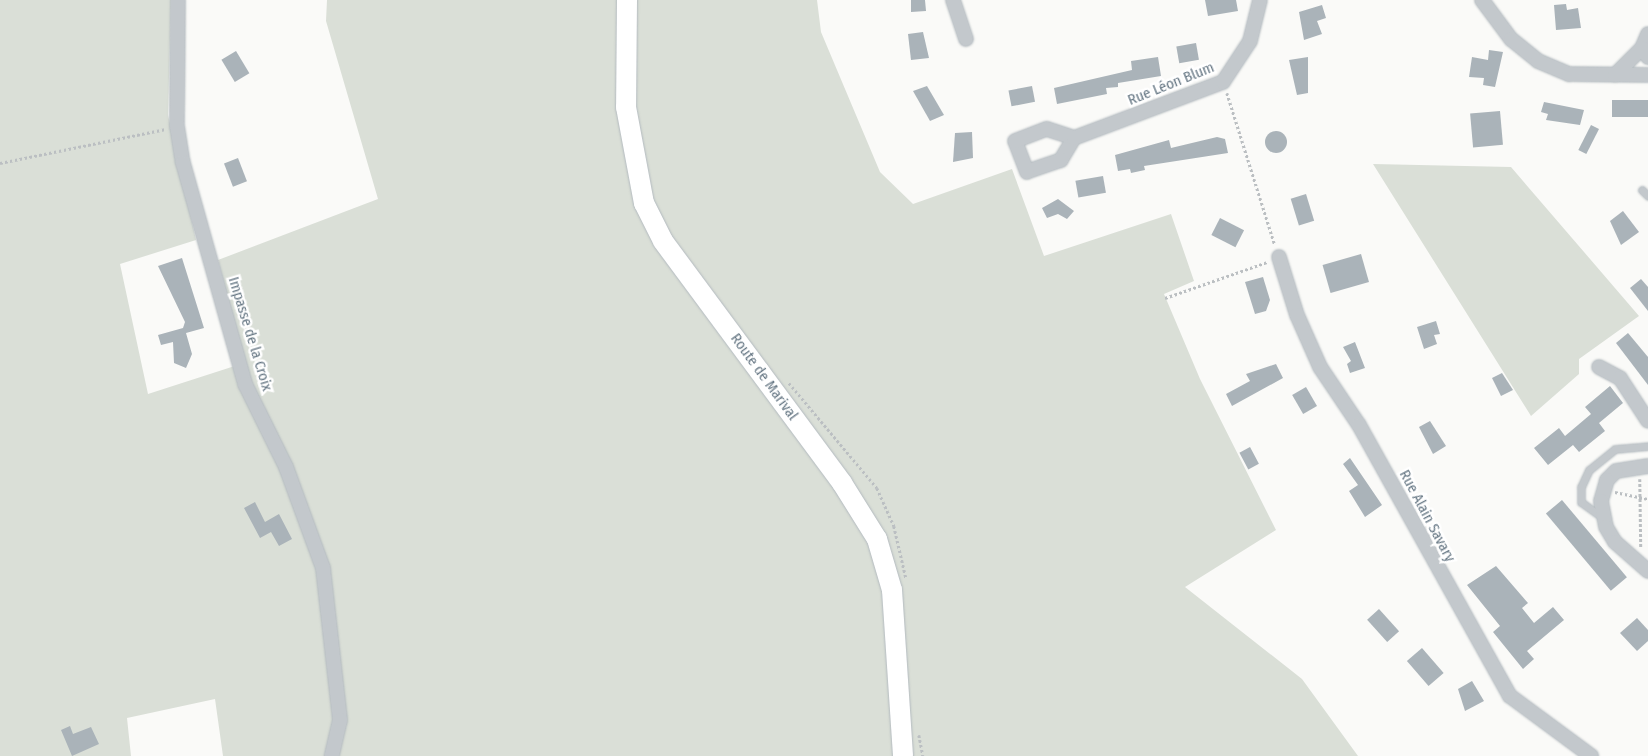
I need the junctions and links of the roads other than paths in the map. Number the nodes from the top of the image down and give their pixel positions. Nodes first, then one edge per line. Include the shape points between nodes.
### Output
1 (178, 0) edge
2 (627, 0) edge
3 (953, 0) edge
4 (1260, 0) edge
5 (1482, 0) edge
6 (1648, 34) edge
7 (966, 39) dead end
8 (1645, 53) edge
9 (1615, 75) junction
10 (1648, 75) edge
11 (1074, 138) dead end
12 (1642, 190) dead end
13 (1648, 196) edge
14 (1279, 257) road end
15 (1599, 367) dead end
16 (1648, 421) edge
17 (1648, 446) edge
18 (1644, 465) edge
19 (1603, 518) junction
20 (1646, 564) edge
21 (332, 756) edge
22 (903, 756) edge
23 (1592, 756) edge

1 - 21 street, Impasse de la Croix via 177,126 183,163 245,384 286,467 323,568 340,720
2 - 22 main road, Route de Marival via 626,107 644,203 663,241 842,483 877,539 892,590
3 - 7 street
4 - 11 street, Rue Léon Blum via 1250,41 1223,82
5 - 9 street via 1511,39 1538,61 1570,74
6 - 8 street
8 - 9 street
9 - 10 street
12 - 13 lane
14 - 23 street, Rue Alain Savary via 1297,315 1320,367 1360,425 1510,696
15 - 16 street via 1620,378
17 - 19 lane via 1615,449 1589,470 1580,487 1581,502
18 - 19 street via 1616,471 1602,490
19 - 20 street via 1615,542

